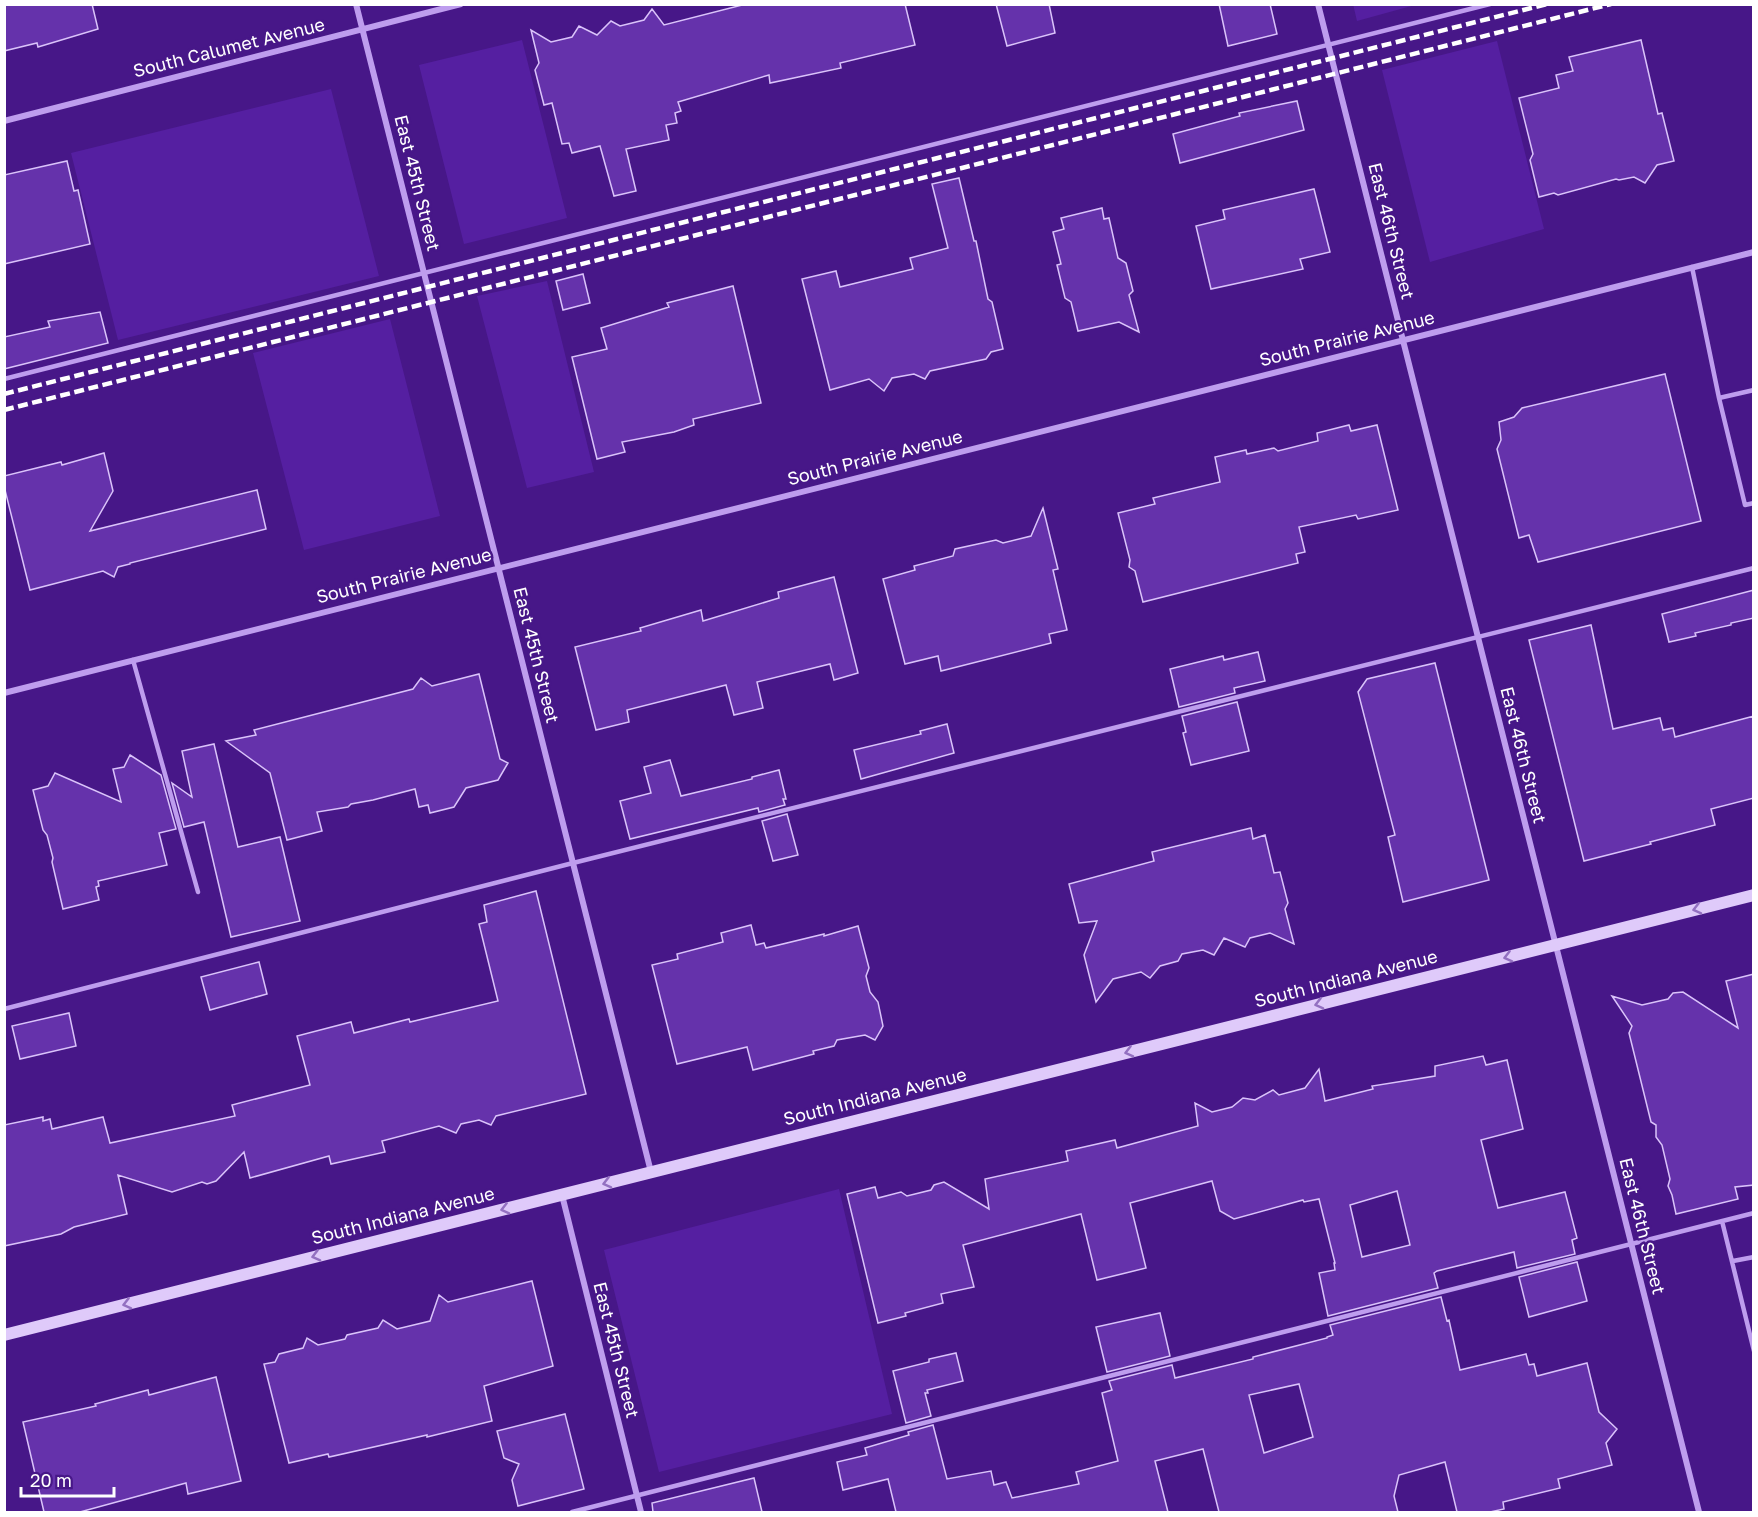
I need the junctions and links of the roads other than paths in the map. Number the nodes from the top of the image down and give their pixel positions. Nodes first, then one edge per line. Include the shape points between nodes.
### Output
1 (356, 4) edge
2 (461, 4) edge
3 (1318, 4) edge
4 (1490, 4) edge
5 (362, 29) junction
6 (1329, 45) junction
7 (4, 121) edge
8 (1754, 252) edge
9 (1692, 267) junction
10 (424, 273) junction
11 (1403, 340) junction
12 (4, 379) edge
13 (1754, 390) edge
14 (1719, 398) junction
15 (1754, 503) edge
16 (498, 568) junction
17 (1754, 568) edge
18 (1478, 638) junction
19 (134, 660) junction
20 (4, 693) edge
21 (573, 863) junction
22 (198, 892) dead end
23 (1754, 895) edge
24 (1555, 945) junction
25 (4, 1009) edge
26 (651, 1172) junction
27 (562, 1195) junction
28 (1754, 1213) edge
29 (1722, 1221) junction
30 (1631, 1244) junction
31 (1754, 1257) edge
32 (1733, 1261) junction
33 (4, 1335) edge
34 (1754, 1351) edge
35 (637, 1496) junction
36 (572, 1512) edge
37 (641, 1512) edge
38 (1699, 1512) edge

1 - 5 street, East 45th Street
2 - 5 street, South Calumet Avenue
3 - 6 street, East 46th Street
4 - 6 lane
5 - 7 street, South Calumet Avenue
5 - 10 street, East 45th Street
6 - 10 lane
6 - 11 street, East 46th Street
8 - 9 street, South Prairie Avenue
9 - 11 street, South Prairie Avenue
9 - 14 lane
10 - 12 lane
10 - 16 street, East 45th Street
11 - 16 street, South Prairie Avenue
11 - 18 street, East 46th Street
13 - 14 lane
14 - 15 lane via 1745,505
16 - 19 street, South Prairie Avenue
16 - 21 street, East 45th Street
17 - 18 lane
18 - 21 lane
18 - 24 street, East 46th Street
19 - 20 street, South Prairie Avenue
19 - 22 lane
21 - 25 lane
21 - 26 street, East 45th Street
23 -> 24 street, South Indiana Avenue
24 -> 26 street, South Indiana Avenue
24 - 30 street, East 46th Street
26 -> 27 street, South Indiana Avenue
27 -> 33 street, South Indiana Avenue
27 - 35 street, East 45th Street
28 - 29 lane
29 - 30 lane
29 - 32 lane
30 - 35 lane
30 - 38 street, East 46th Street
31 - 32 lane
32 - 34 lane
35 - 36 lane
35 - 37 street, East 45th Street

